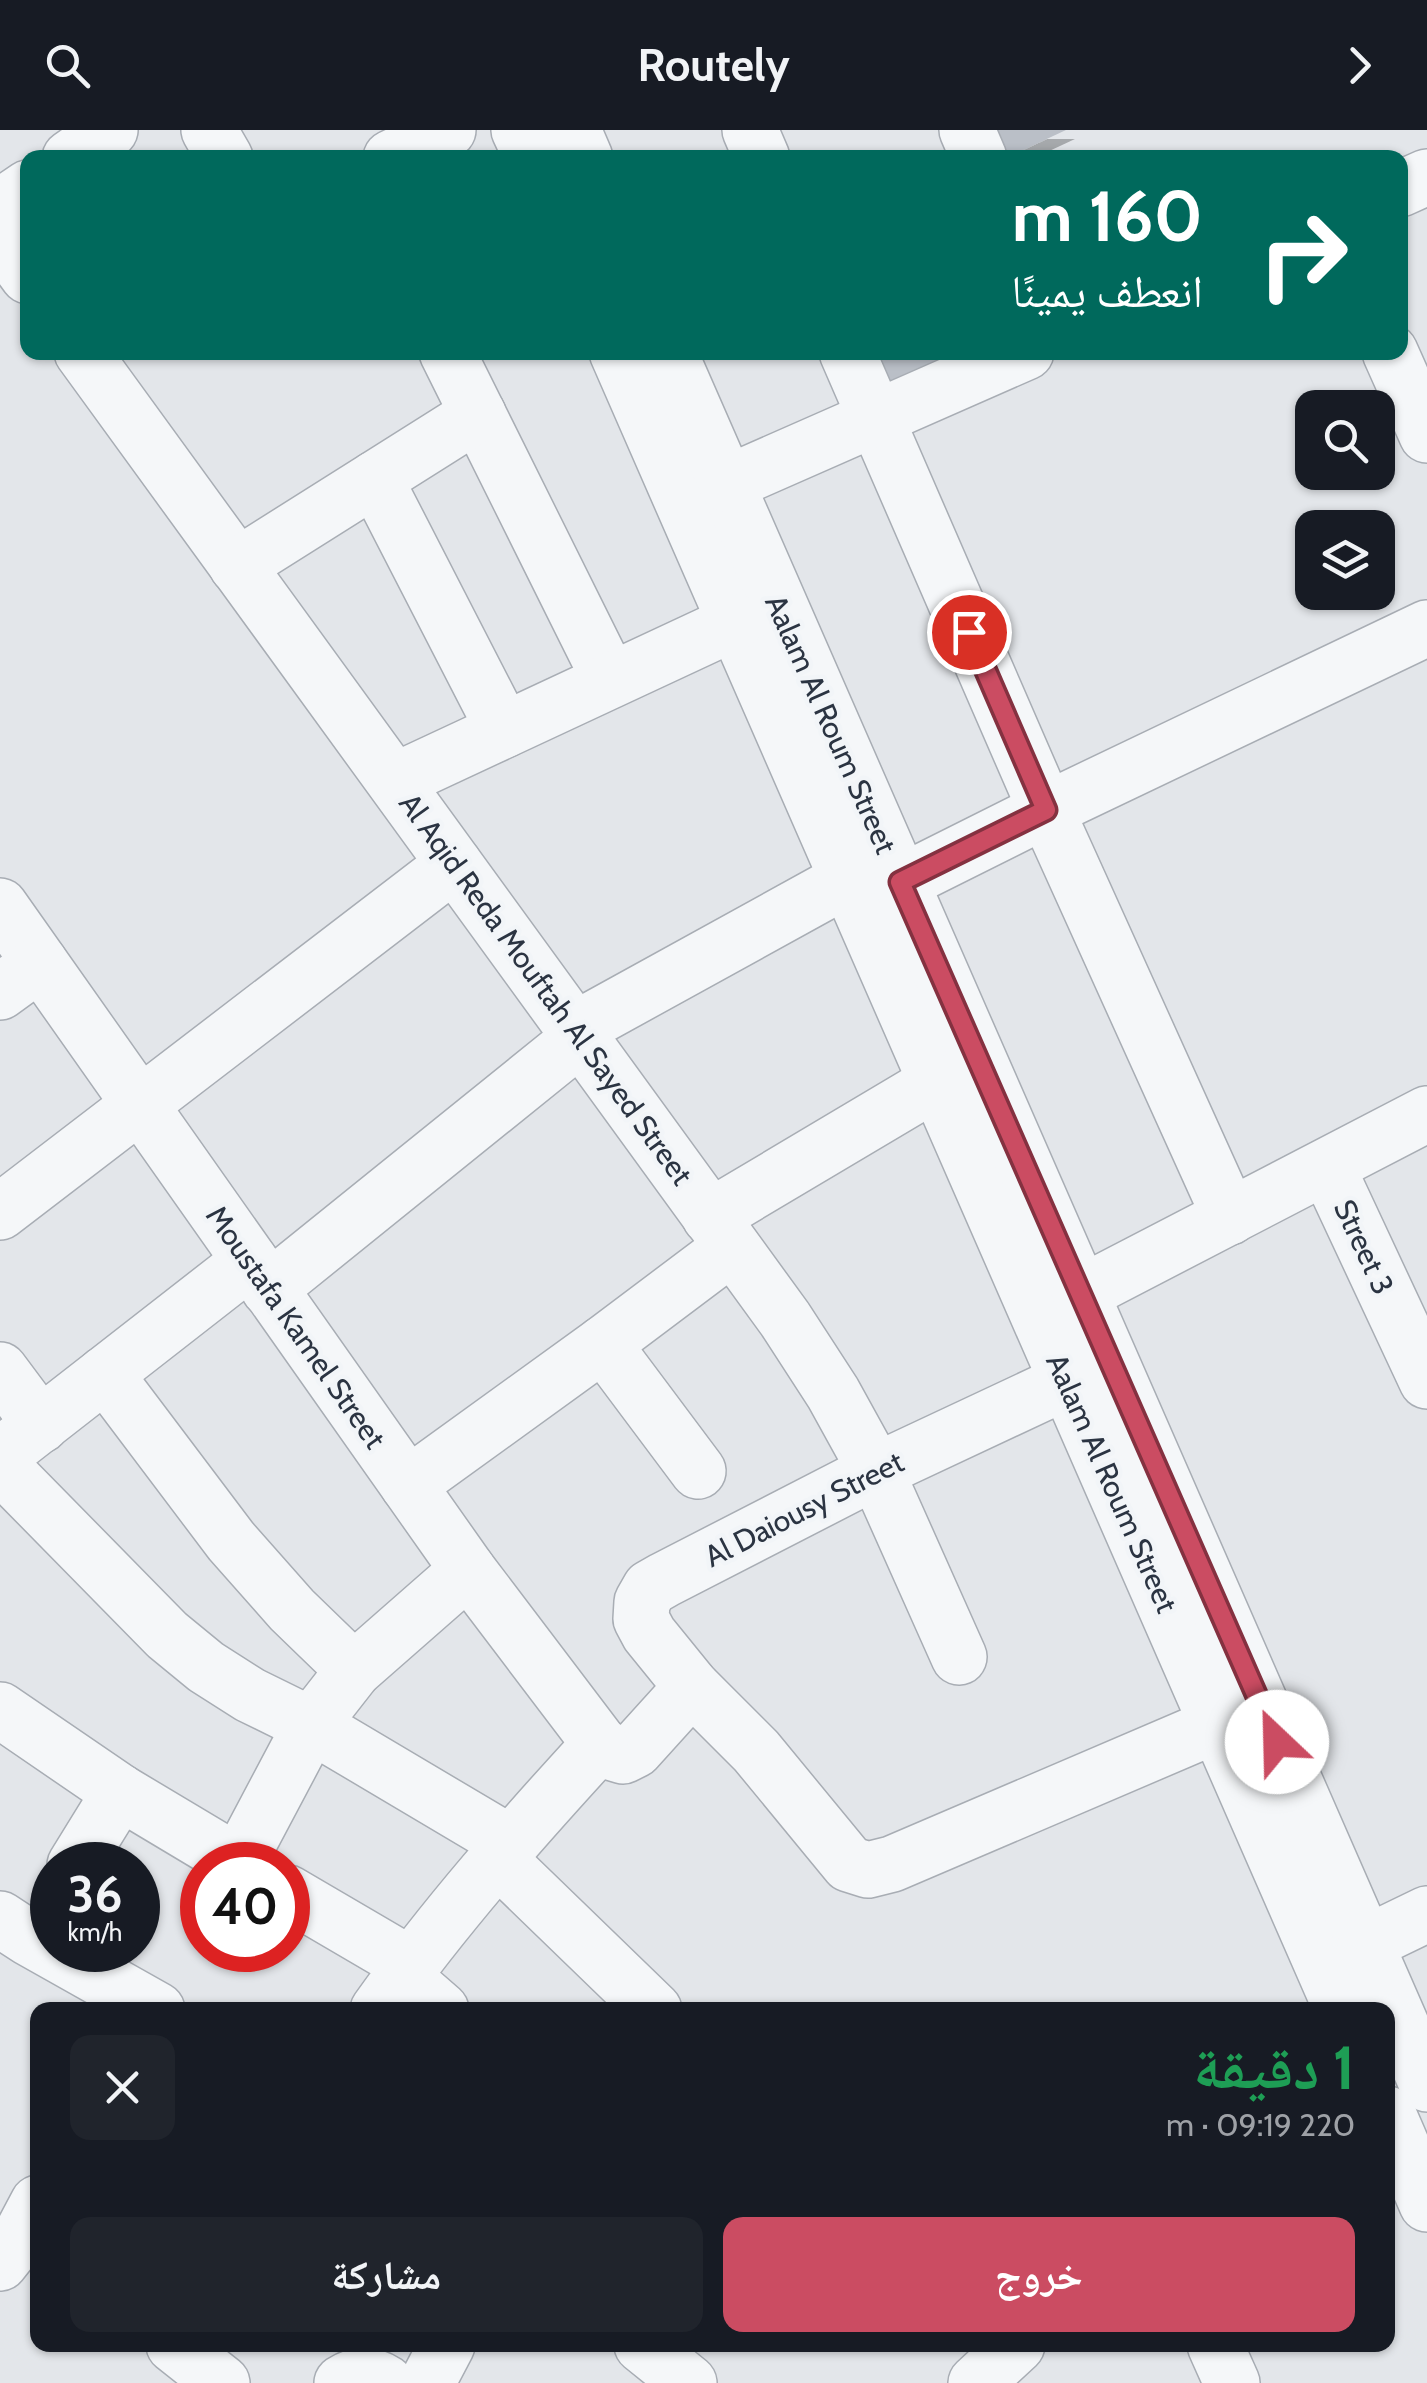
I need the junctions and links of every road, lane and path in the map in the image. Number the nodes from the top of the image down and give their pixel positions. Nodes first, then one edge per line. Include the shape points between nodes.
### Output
1 (110, 130) edge
2 (448, 130) edge
3 (81, 150) edge
4 (407, 150) edge
5 (0, 239) edge
6 (20, 265) edge
7 (88, 360) edge
8 (451, 360) edge
9 (621, 360) edge
10 (672, 360) edge
11 (851, 360) edge
12 (1008, 360) edge
13 (1394, 360) edge
14 (478, 414) junction
15 (876, 418) junction
16 (1427, 435) edge
17 (375, 479) junction
18 (726, 484) junction
19 (237, 566) junction
20 (736, 622) junction
21 (1427, 628) edge
22 (610, 680) junction
23 (504, 730) junction
24 (395, 780) junction
25 (1046, 810) junction
26 (454, 864) junction
27 (874, 881) junction
28 (0, 906) edge
29 (20, 977) edge
30 (577, 1034) junction
31 (937, 1082) junction
32 (139, 1106) junction
33 (1427, 1114) edge
34 (984, 1131) junction
35 (1326, 1167) junction
36 (0, 1212) edge
37 (1230, 1217) junction
38 (721, 1232) junction
39 (260, 1275) junction
40 (1080, 1294) junction
41 (603, 1344) junction
42 (0, 1370) edge
43 (105, 1374) junction
44 (1427, 1381) edge
45 (1068, 1382) junction
46 (20, 1440) edge
47 (0, 1465) edge
48 (876, 1471) junction
49 (698, 1472) dead end
50 (408, 1485) junction
51 (468, 1570) junction
52 (958, 1657) dead end
53 (354, 1670) junction
54 (692, 1688) junction
55 (0, 1710) edge
56 (311, 1725) junction
57 (1218, 1725) junction
58 (600, 1744) junction
59 (120, 1792) junction
60 (89, 1842) edge
61 (203, 1842) edge
62 (251, 1842) edge
63 (504, 1850) junction
64 (310, 1911) edge
65 (1427, 1914) edge
66 (27, 1919) edge
67 (1366, 1944) junction
68 (408, 1990) edge
69 (139, 2002) edge
70 (646, 2002) edge
71 (1339, 2002) edge
72 (1391, 2002) edge
73 (1395, 2011) edge
74 (1427, 2084) edge
75 (1395, 2142) edge
76 (1427, 2204) edge
77 (183, 2352) edge
78 (442, 2352) edge
79 (651, 2352) edge
80 (1009, 2352) edge
81 (1218, 2352) edge
82 (222, 2383) edge
83 (342, 2383) edge
84 (386, 2383) edge
85 (427, 2383) edge
86 (690, 2383) edge
87 (976, 2383) edge
88 (1232, 2383) edge

1 - 3 street
2 - 4 street
5 - 6 street
7 - 19 street, Al Aqid Reda Mouftah Al Sayed Street
8 - 14 street
9 - 20 street, Aalam Al Roum Street
10 - 18 street, Aalam Al Roum Street
11 - 15 street
12 - 15 street
13 - 16 street
14 - 17 street
14 - 22 street
15 - 18 street
15 - 25 street
17 - 19 street
17 - 23 street
18 - 27 street, Aalam Al Roum Street
19 - 24 street, Al Aqid Reda Mouftah Al Sayed Street
20 - 22 street
20 - 27 street, Aalam Al Roum Street
21 - 25 street
22 - 23 street
23 - 24 street
24 - 26 street, Al Aqid Reda Mouftah Al Sayed Street
25 - 27 street
25 - 37 street
26 - 30 street, Al Aqid Reda Mouftah Al Sayed Street
26 - 32 street
27 - 30 street
27 - 31 street, Aalam Al Roum Street
27 - 34 street, Aalam Al Roum Street
28 - 29 street, Moustafa Kamel Street
29 - 32 street, Moustafa Kamel Street
30 - 38 street, Al Aqid Reda Mouftah Al Sayed Street
30 - 39 street
31 - 34 street, Aalam Al Roum Street
31 - 38 street
32 - 36 street
32 - 39 street, Moustafa Kamel Street
33 - 35 street
34 - 40 street, Aalam Al Roum Street
34 - 45 street, Aalam Al Roum Street
35 - 37 street
35 - 44 street, Street 3
37 - 40 street
38 - 41 street
38 - 48 street, Al Aqid Reda Mouftah Al Sayed Street via 785,1318
39 - 43 street
39 - 50 street, Moustafa Kamel Street
40 - 67 street, Aalam Al Roum Street
41 - 49 street
41 - 50 street
42 - 46 street
43 - 46 street
43 - 53 street via 231,1541
45 - 48 street, Al Daiousy Street
45 - 57 street, Aalam Al Roum Street
47 - 56 street via 166,1635 250,1695
48 - 52 street, Al Aqid Reda Mouftah Al Sayed Street
48 - 54 street, Al Daiousy Street via 650,1588 641,1619
50 - 51 street, Moustafa Kamel Street
51 - 53 street
51 - 58 street, Moustafa Kamel Street
53 - 56 street
54 - 57 street via 756,1751 849,1864 868,1870
54 - 58 street via 635,1750 624,1756
55 - 59 street
56 - 62 street
56 - 63 street
57 - 71 street, Aalam Al Roum Street
58 - 63 street
59 - 60 street
59 - 61 street
63 - 68 street
63 - 70 street
64 - 68 street
65 - 67 street
66 - 69 street
67 - 72 street, Aalam Al Roum Street
73 - 74 street, Aalam Al Roum Street
75 - 76 street
77 - 82 street
78 - 85 street
79 - 86 street
80 - 87 street
81 - 88 street
83 - 84 street via 369,2374

